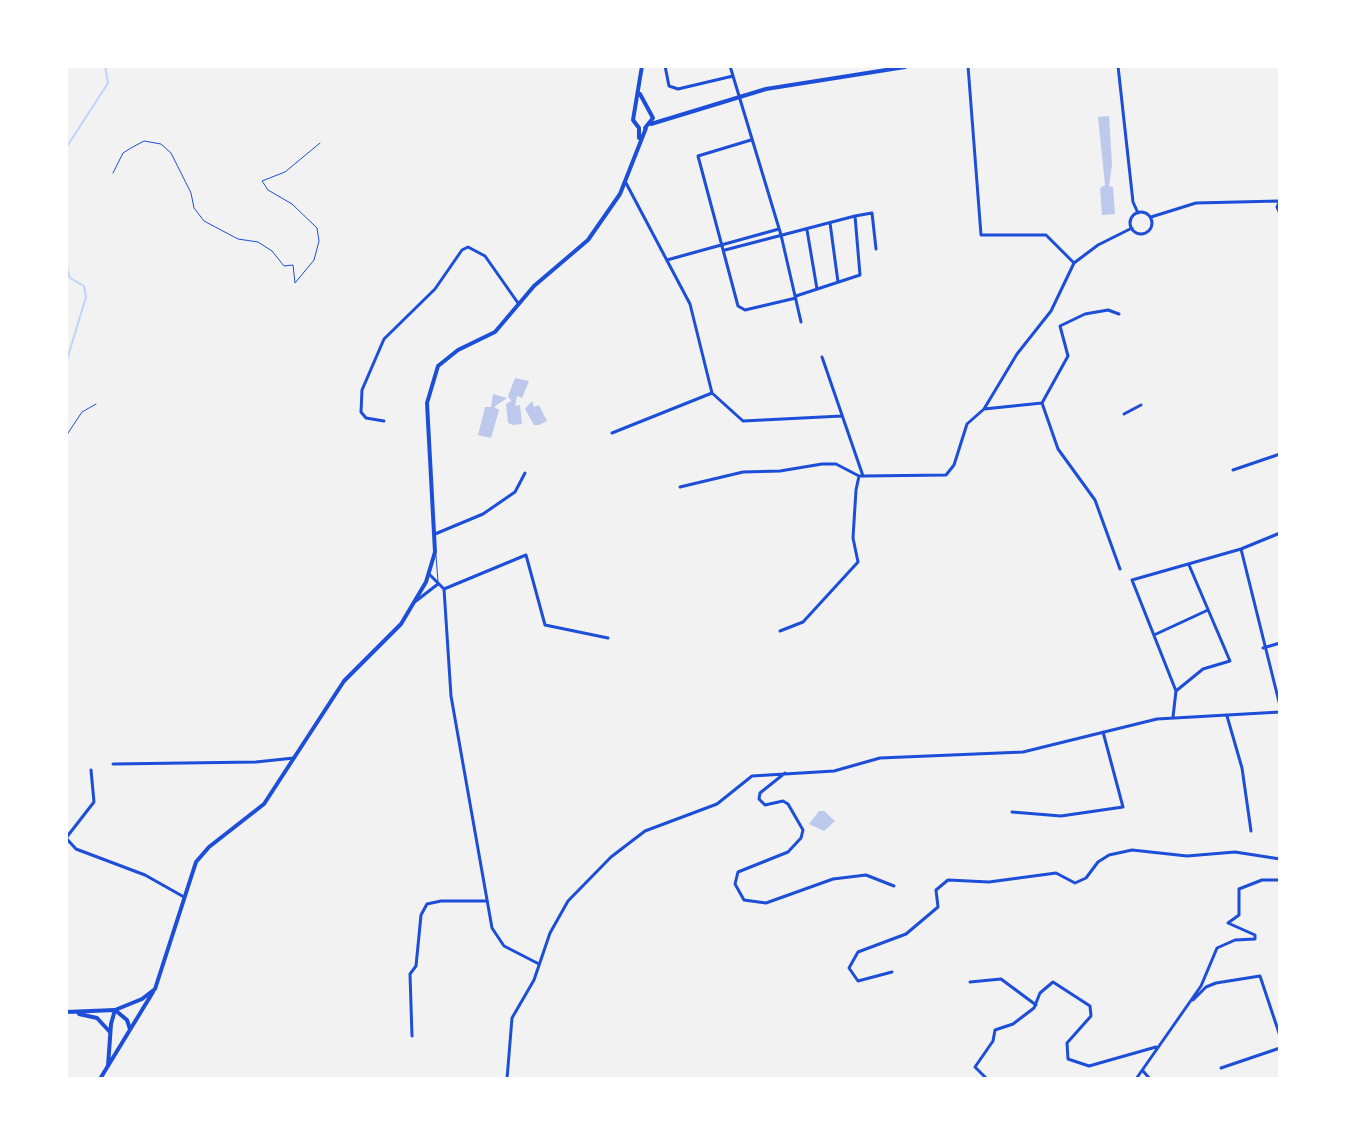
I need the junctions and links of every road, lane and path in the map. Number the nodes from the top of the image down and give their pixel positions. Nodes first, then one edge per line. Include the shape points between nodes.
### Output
1 (642, 66) edge
2 (665, 66) edge
3 (730, 66) edge
4 (940, 66) edge
5 (968, 66) edge
6 (904, 67) edge
7 (1118, 67) edge
8 (733, 76) junction
9 (639, 87) junction
10 (737, 97) junction
11 (646, 109) junction
12 (635, 113) junction
13 (653, 115) junction
14 (671, 116) junction
15 (651, 124) junction
16 (639, 128) junction
17 (646, 128) junction
18 (751, 140) junction
19 (320, 143) dead end
20 (639, 145) junction
21 (113, 173) dead end
22 (626, 183) junction
23 (1273, 199) junction
24 (1280, 201) edge
25 (1277, 207) junction
26 (1138, 213) junction
27 (1280, 214) edge
28 (855, 216) junction
29 (1151, 217) junction
30 (830, 223) junction
31 (1132, 228) junction
32 (779, 229) junction
33 (807, 229) junction
34 (781, 235) junction
35 (723, 244) junction
36 (876, 249) dead end
37 (725, 250) junction
38 (666, 261) junction
39 (1074, 263) junction
40 (838, 282) junction
41 (817, 289) junction
42 (795, 297) junction
43 (518, 303) junction
44 (1119, 314) dead end
45 (801, 322) dead end
46 (822, 357) dead end
47 (712, 393) junction
48 (1042, 403) junction
49 (96, 404) dead end
50 (1141, 405) dead end
51 (984, 409) junction
52 (1124, 414) dead end
53 (842, 416) junction
54 (384, 421) dead end
55 (612, 433) dead end
56 (66, 436) edge
57 (1280, 454) edge
58 (1233, 470) dead end
59 (525, 473) dead end
60 (861, 476) junction
61 (680, 487) dead end
62 (1280, 533) edge
63 (435, 534) junction
64 (1241, 549) junction
65 (435, 552) junction
66 (1188, 565) junction
67 (1120, 569) dead end
68 (429, 574) junction
69 (426, 582) junction
70 (438, 584) junction
71 (444, 589) junction
72 (414, 602) junction
73 (1208, 610) junction
74 (780, 631) dead end
75 (1153, 636) junction
76 (608, 638) dead end
77 (1280, 643) edge
78 (1263, 648) junction
79 (1176, 691) junction
80 (1280, 709) edge
81 (1227, 716) junction
82 (1173, 717) junction
83 (1103, 732) junction
84 (294, 758) junction
85 (113, 764) dead end
86 (91, 770) dead end
87 (785, 773) junction
88 (1012, 812) dead end
89 (1251, 831) dead end
90 (66, 838) edge
91 (1280, 859) edge
92 (1280, 880) edge
93 (894, 886) dead end
94 (184, 898) junction
95 (485, 901) junction
96 (539, 964) junction
97 (892, 972) dead end
98 (970, 982) dead end
99 (155, 989) junction
100 (1191, 1003) junction
101 (1036, 1005) junction
102 (115, 1010) junction
103 (66, 1012) edge
104 (73, 1012) junction
105 (131, 1031) junction
106 (110, 1032) junction
107 (412, 1036) dead end
108 (1280, 1036) edge
109 (1156, 1047) junction
110 (1280, 1048) edge
111 (108, 1066) junction
112 (1221, 1068) dead end
113 (1143, 1071) junction
114 (100, 1079) edge
115 (507, 1079) edge
116 (987, 1079) edge
117 (1136, 1079) edge
118 (1150, 1079) edge

1 - 9 main road
2 - 8 street via 669,86 678,89
3 - 8 street
4 - 6 main road
5 - 39 street via 981,235 1046,235
6 - 10 main road
7 - 26 street
8 - 10 street
9 - 11 main road
9 - 12 main road
10 - 14 main road
10 - 18 street
11 - 12 main road
11 - 13 main road
12 - 16 main road
13 - 14 main road
13 - 15 main road
14 - 15 main road
15 - 17 main road
16 - 17 main road
16 - 20 main road
17 - 20 main road
18 - 32 street
18 - 35 street via 698,156
19 - 21 path via 285,172 262,181 317,228 314,260 295,283 293,265 284,266 258,242 238,239 204,221 171,153 161,144 144,141 131,148
20 - 22 main road
22 - 38 street
22 - 43 main road via 588,240
23 - 24 street
23 - 25 street
23 - 29 street via 1196,203
24 - 25 street
25 - 27 street
26 - 29 street
26 - 31 street via 1131,219
28 - 30 street
28 - 36 street via 872,213
28 - 40 street via 860,275
29 - 31 street via 1147,232
30 - 33 street
30 - 40 street
31 - 39 street
32 - 34 street
32 - 35 street
33 - 34 street
33 - 41 street
34 - 37 street
34 - 42 street
35 - 37 street
35 - 38 street
37 - 42 street via 741,309
38 - 47 street via 690,304
39 - 51 street via 1051,311
40 - 41 street
41 - 42 street
42 - 45 street
43 - 54 street via 485,256 468,247 462,250 435,289 384,339 362,390 361,412
43 - 63 main road via 495,332 446,358 432,377 427,419
44 - 48 street via 1085,314 1060,326 1068,356
46 - 53 street
47 - 53 street via 743,421
47 - 55 street
48 - 51 street
48 - 67 street via 1058,449 1095,500
49 - 56 path via 82,412
50 - 52 street
51 - 60 street via 967,424 946,475
53 - 60 street
57 - 58 street
59 - 63 street via 515,492 483,514
60 - 61 street via 836,464 822,464 743,472
60 - 74 street via 853,538 858,562 803,622
62 - 64 street
63 - 65 main road
64 - 66 street
64 - 78 street
65 - 68 main road
65 - 70 lane
66 - 73 street
66 - 75 street via 1132,580
68 - 69 main road
68 - 70 street
69 - 70 street
69 - 72 main road
70 - 71 street
70 - 72 street
71 - 76 street via 526,555 545,625
71 - 95 street via 451,696
72 - 84 main road via 401,624 344,681
73 - 75 street
73 - 79 street via 1230,661 1203,669
75 - 79 street
77 - 78 street
78 - 80 street
79 - 82 street
80 - 81 street
81 - 82 street
81 - 89 street via 1242,768
82 - 83 street
83 - 87 street via 1023,752 880,758 834,771
83 - 88 street via 1123,807 1061,816
84 - 85 street
84 - 94 main road via 252,816 201,854
86 - 90 street via 94,802
87 - 93 street via 759,799 765,805 788,804 800,823 801,838 788,852 738,872 735,884 744,900 766,903 833,879 866,875
87 - 96 street via 752,776 717,804 645,831 611,857 568,901
90 - 94 street via 76,849 145,875
91 - 97 street via 1235,852 1187,856 1132,850 1109,855 1075,883 1056,873 989,882 948,880 936,890 938,907 906,934 858,952 849,968 858,981
92 - 100 street via 1239,889 1239,915 1228,923 1255,939 1217,948
94 - 99 main road
95 - 96 street via 492,928 504,946
95 - 107 street via 427,904 421,915 416,966 410,974
96 - 115 street via 512,1018
98 - 101 street via 1001,979
99 - 102 main road
99 - 105 main road
100 - 108 street via 1206,987 1260,976
100 - 109 street
101 - 109 street via 1053,982 1090,1006 1091,1016 1067,1043 1068,1059 1078,1063 1089,1066
101 - 116 street via 1013,1024 995,1030 975,1067
102 - 104 main road
102 - 105 main road
102 - 106 main road
103 - 104 main road
104 - 106 main road via 97,1018
105 - 111 main road
106 - 111 main road
109 - 113 street
110 - 112 street
111 - 114 main road
113 - 117 street
113 - 118 street

